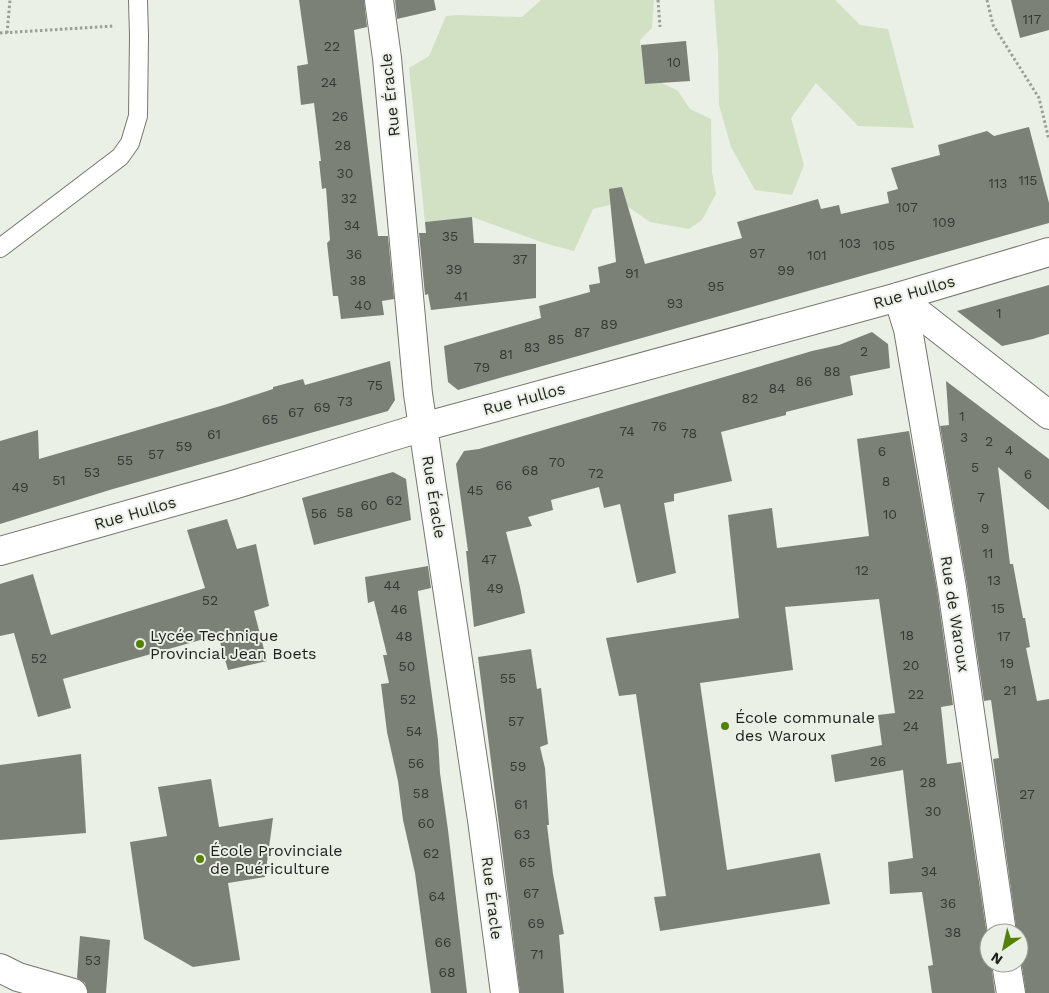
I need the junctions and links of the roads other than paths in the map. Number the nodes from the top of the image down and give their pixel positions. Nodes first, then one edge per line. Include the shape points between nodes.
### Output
1 (138, 0) edge
2 (379, 0) edge
3 (0, 248) edge
4 (1049, 252) edge
5 (898, 297) junction
6 (1049, 415) edge
7 (423, 427) junction
8 (0, 551) edge
9 (1001, 923) edge
10 (0, 968) edge
11 (1008, 973) edge
12 (73, 993) edge
13 (504, 993) edge
14 (1011, 993) edge

1 - 3 lane via 138,116 130,143 120,157
2 - 7 street, Rue Éracle
4 - 5 street, Rue Hullos
5 - 6 street
5 - 7 street, Rue Hullos
5 - 9 street, Rue de Waroux via 908,329 952,588
7 - 8 street, Rue Hullos
7 - 13 street, Rue Éracle
10 - 12 street via 18,977
11 - 14 street

